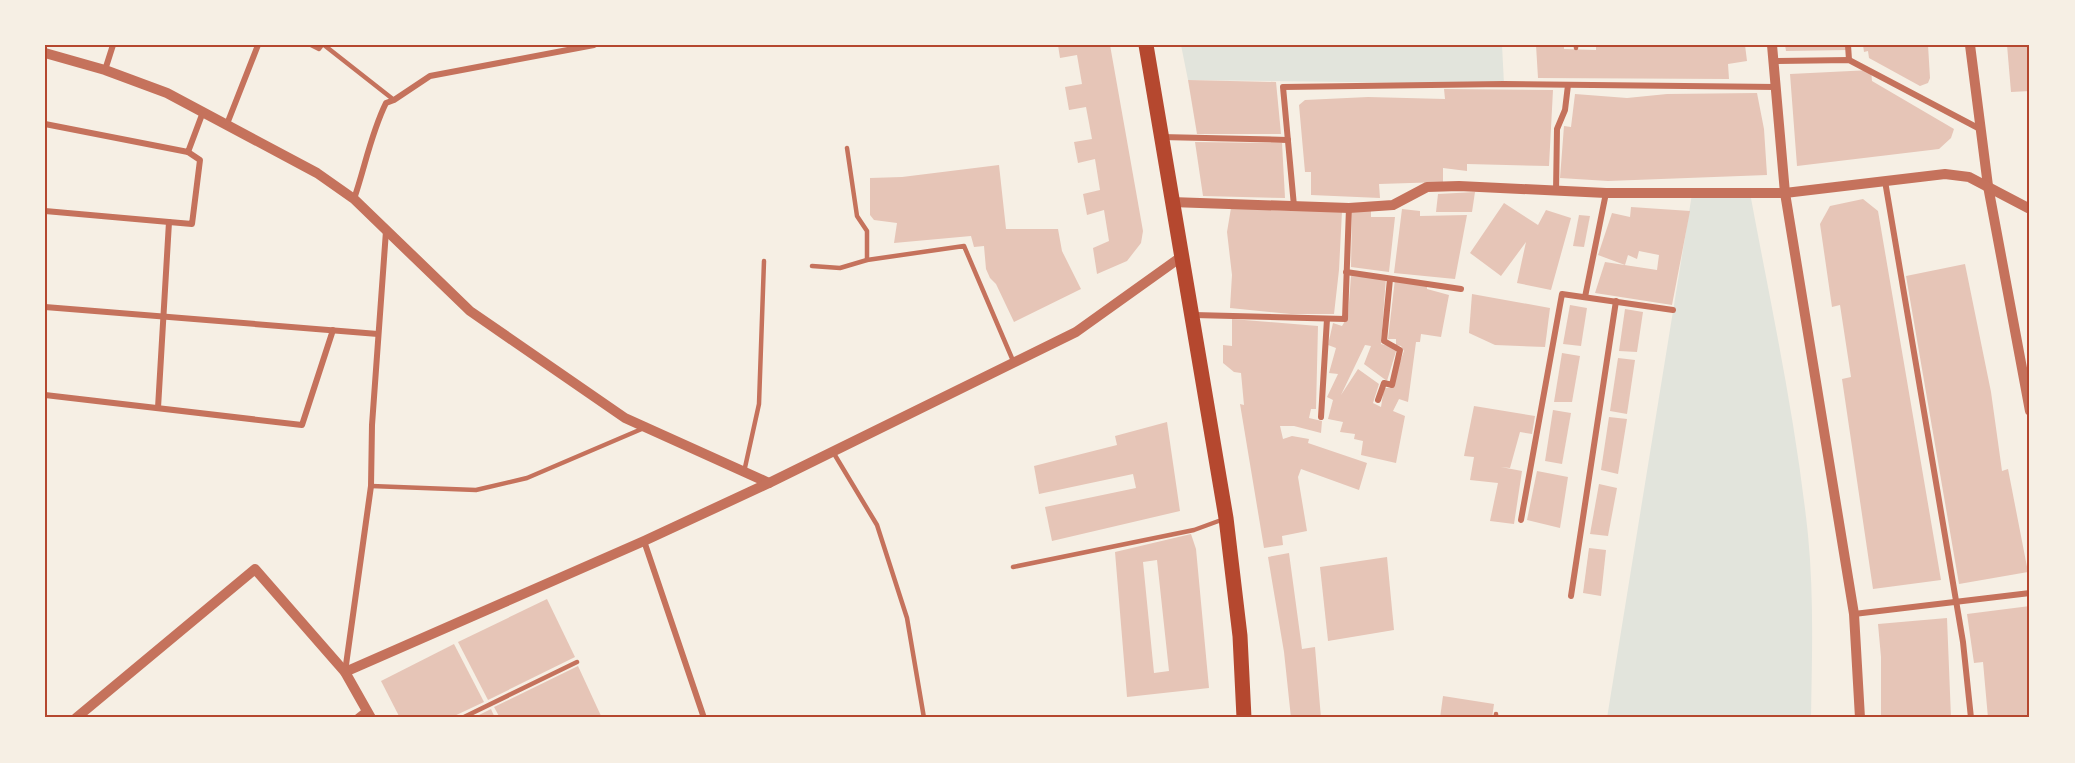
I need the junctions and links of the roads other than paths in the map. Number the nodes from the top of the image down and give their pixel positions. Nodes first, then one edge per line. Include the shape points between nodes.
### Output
1 (48, 45) edge
2 (113, 45) edge
3 (258, 45) edge
4 (311, 45) edge
5 (323, 45) edge
6 (594, 45) edge
7 (1146, 45) edge
8 (1772, 45) edge
9 (1848, 45) edge
10 (1970, 45) edge
11 (45, 53) edge
12 (1849, 60) junction
13 (1773, 61) junction
14 (105, 70) junction
15 (1568, 85) junction
16 (1776, 87) junction
17 (394, 100) junction
18 (203, 111) junction
19 (45, 124) edge
20 (227, 124) junction
21 (1980, 129) junction
22 (1161, 137) junction
23 (1288, 140) junction
24 (847, 148) dead end
25 (188, 152) junction
26 (1885, 181) junction
27 (1988, 186) junction
28 (1556, 192) junction
29 (1606, 193) junction
30 (1785, 193) junction
31 (354, 199) junction
32 (1171, 202) junction
33 (1294, 206) junction
34 (1349, 207) junction
35 (2030, 209) edge
36 (45, 211) edge
37 (169, 222) junction
38 (386, 231) junction
39 (1181, 257) junction
40 (867, 260) junction
41 (764, 261) dead end
42 (812, 266) dead end
43 (1346, 272) junction
44 (1390, 279) junction
45 (1461, 289) dead end
46 (1585, 297) junction
47 (1616, 301) junction
48 (45, 307) edge
49 (1673, 310) dead end
50 (1191, 315) junction
51 (164, 317) junction
52 (1327, 319) junction
53 (333, 330) junction
54 (378, 334) junction
55 (1014, 363) junction
56 (45, 395) edge
57 (1378, 400) dead end
58 (158, 408) junction
59 (2030, 411) edge
60 (1321, 417) dead end
61 (646, 428) junction
62 (833, 452) junction
63 (744, 472) junction
64 (769, 483) junction
65 (371, 486) junction
66 (1226, 518) junction
67 (1521, 520) dead end
68 (644, 541) junction
69 (1013, 567) dead end
70 (2030, 593) edge
71 (1571, 596) dead end
72 (1955, 602) junction
73 (1854, 614) junction
74 (577, 662) dead end
75 (345, 672) junction
76 (368, 714) edge
77 (76, 718) edge
78 (356, 718) edge
79 (462, 718) edge
80 (704, 718) edge
81 (924, 718) edge
82 (1244, 718) edge
83 (1860, 718) edge
84 (1971, 718) edge

1 - 11 street
2 - 14 street
3 - 20 street
4 - 5 lane via 319,49
5 - 17 lane
6 - 17 street via 430,76
7 - 22 main road
8 - 13 street
9 - 12 street
10 - 21 street
11 - 14 street
12 - 13 street
12 - 21 street
13 - 16 street
14 - 18 street
15 - 16 street
15 - 23 street via 1282,87
15 - 28 street via 1566,110 1557,129
16 - 30 street
17 - 31 street via 386,103 376,123
18 - 20 street
18 - 25 street
19 - 25 street
20 - 31 street via 317,173
21 - 27 street
22 - 23 street
22 - 32 main road
23 - 33 street
24 - 40 lane via 857,216 867,231
25 - 37 street via 200,160 192,224
26 - 27 street via 1958,174
26 - 30 street
26 - 72 street
27 - 35 street
27 - 59 street
28 - 29 street
28 - 34 street via 1427,187 1393,205
29 - 30 street
29 - 46 street
30 - 73 street
31 - 38 street
32 - 33 street
32 - 39 main road
33 - 34 street
34 - 43 street
36 - 37 street
37 - 51 street
38 - 54 street
38 - 61 street via 470,311 625,418
39 - 50 main road
39 - 55 street via 1076,332
40 - 42 lane via 840,268
40 - 55 lane via 964,246
41 - 63 lane via 759,404
43 - 44 street
43 - 52 street via 1345,320
44 - 45 street
44 - 57 street via 1384,341 1400,350 1392,385 1384,383
46 - 47 street
46 - 67 street via 1562,294
47 - 49 street
47 - 71 street
48 - 51 street
50 - 52 street
50 - 66 main road
51 - 53 street
51 - 58 street
52 - 60 street
53 - 54 street
53 - 58 street via 302,425
54 - 65 street
55 - 62 street
56 - 58 street
61 - 63 street
61 - 65 lane via 527,478 477,490
62 - 64 street
62 - 81 lane via 876,525 908,618
63 - 64 street
64 - 68 street
65 - 75 street
66 - 69 lane via 1194,530
66 - 82 main road via 1240,636
68 - 75 street
68 - 80 street
70 - 72 street
72 - 73 street
72 - 84 street
73 - 83 street
74 - 79 lane
75 - 76 street
75 - 77 street via 255,569
76 - 78 street

